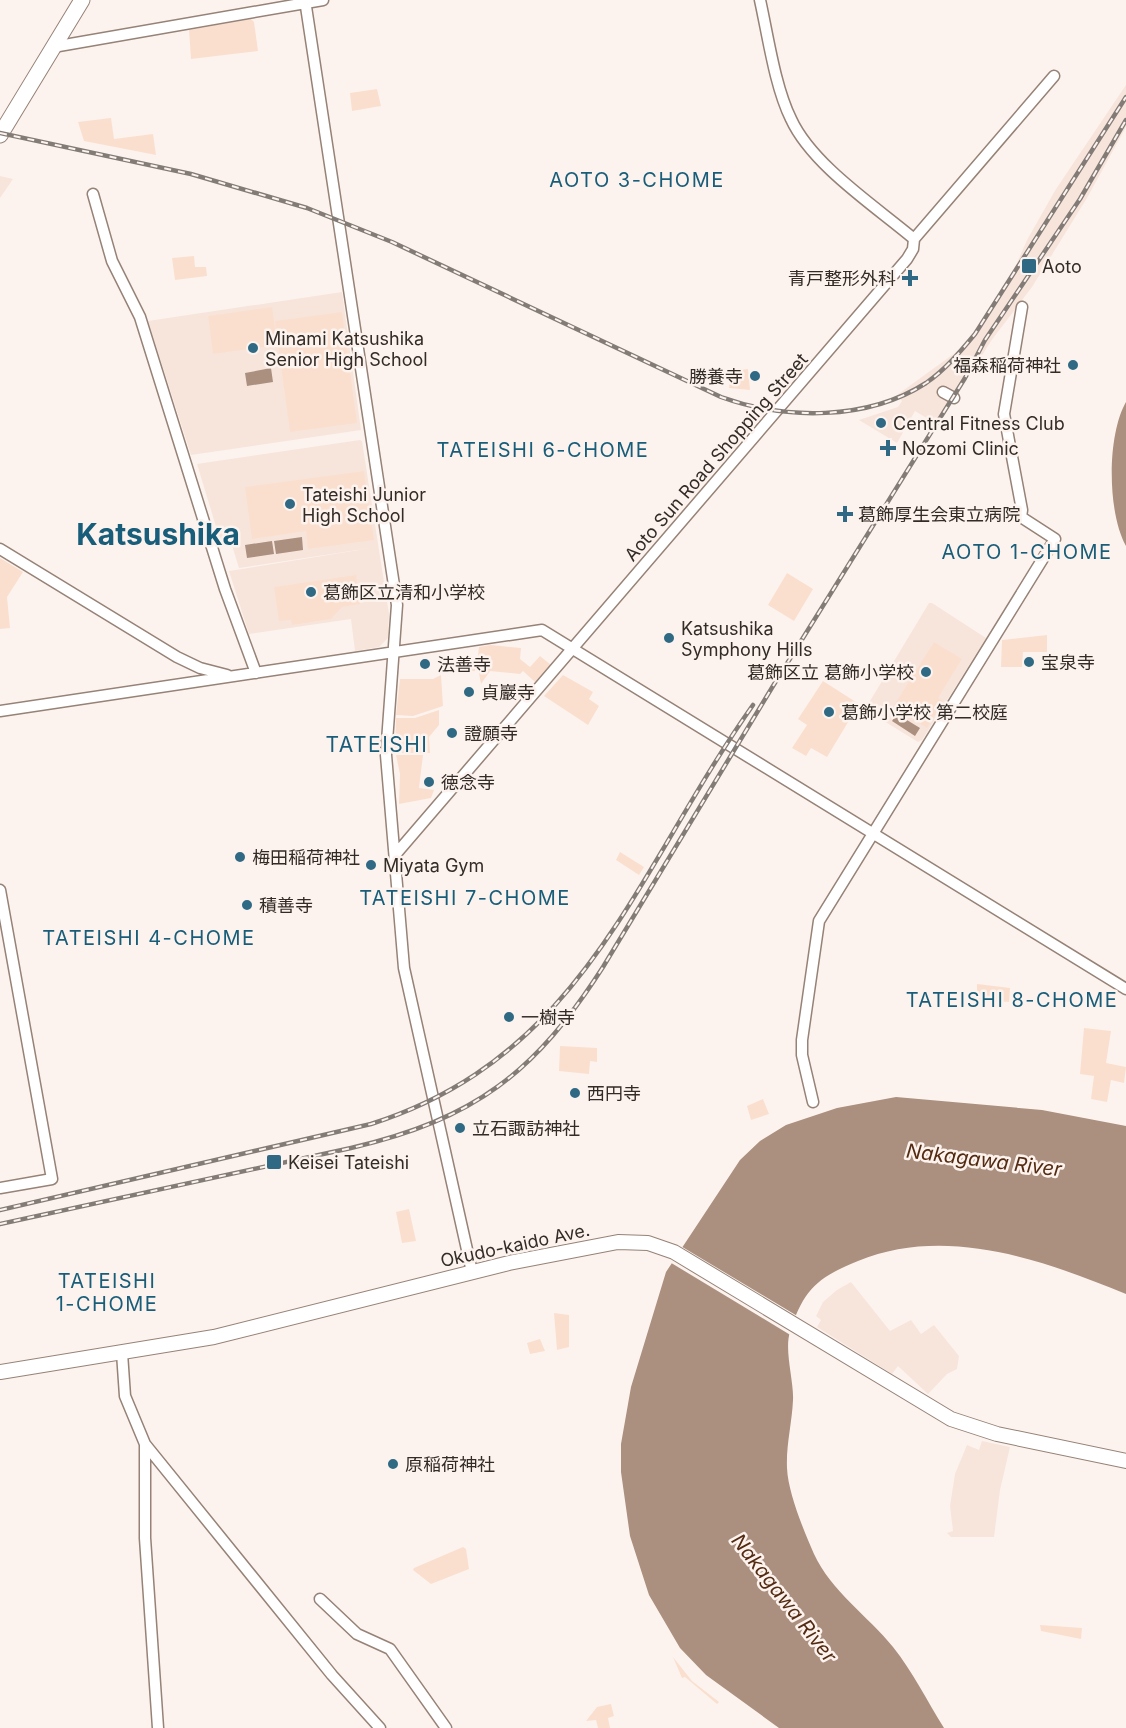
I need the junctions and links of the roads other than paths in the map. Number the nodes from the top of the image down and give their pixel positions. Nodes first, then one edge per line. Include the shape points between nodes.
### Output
1 (71, 0) edge
2 (82, 0) edge
3 (323, 0) edge
4 (760, 0) edge
5 (305, 2) edge
6 (53, 47) junction
7 (1054, 76) dead end
8 (0, 116) edge
9 (0, 135) edge
10 (93, 194) dead end
11 (914, 239) junction
12 (1022, 307) dead end
13 (943, 392) dead end
14 (954, 398) dead end
15 (0, 549) edge
16 (573, 650) junction
17 (394, 652) junction
18 (256, 673) junction
19 (232, 676) junction
20 (0, 711) edge
21 (873, 834) junction
22 (395, 855) junction
23 (0, 890) edge
24 (1126, 989) edge
25 (813, 1102) dead end
26 (0, 1188) edge
27 (472, 1272) junction
28 (122, 1353) junction
29 (0, 1372) edge
30 (145, 1444) junction
31 (1126, 1461) edge
32 (320, 1599) dead end
33 (158, 1728) edge
34 (380, 1728) edge
35 (446, 1728) edge

1 - 8 highway
2 - 6 highway
3 - 5 street
4 - 11 street via 784,104 802,139 820,160
5 - 6 street
5 - 17 street via 397,605
6 - 9 highway
7 - 11 street, Aoto Sun Road Shopping Street
10 - 18 street via 112,261 140,317 225,589
11 - 16 street, Aoto Sun Road Shopping Street via 914,249 907,260
12 - 21 street via 1005,417 1021,517 1055,538
13 - 14 street
15 - 19 street via 177,657
16 - 17 street via 542,630
16 - 21 street
16 - 22 street, Aoto Sun Road Shopping Street
17 - 18 street
17 - 22 street via 386,755
18 - 19 street
19 - 20 street
21 - 24 street
21 - 25 street via 816,929 801,1047
22 - 27 street via 404,968
23 - 26 street via 52,1179
27 - 28 main road, Okudo-kaido Ave. via 223,1335
27 - 31 main road, Okudo-kaido Ave. via 618,1242 648,1243 674,1252 965,1425
28 - 29 main road, Okudo-kaido Ave.
28 - 30 street via 125,1396
30 - 33 street via 145,1538
30 - 34 street via 332,1675
32 - 35 street via 357,1635 390,1649

